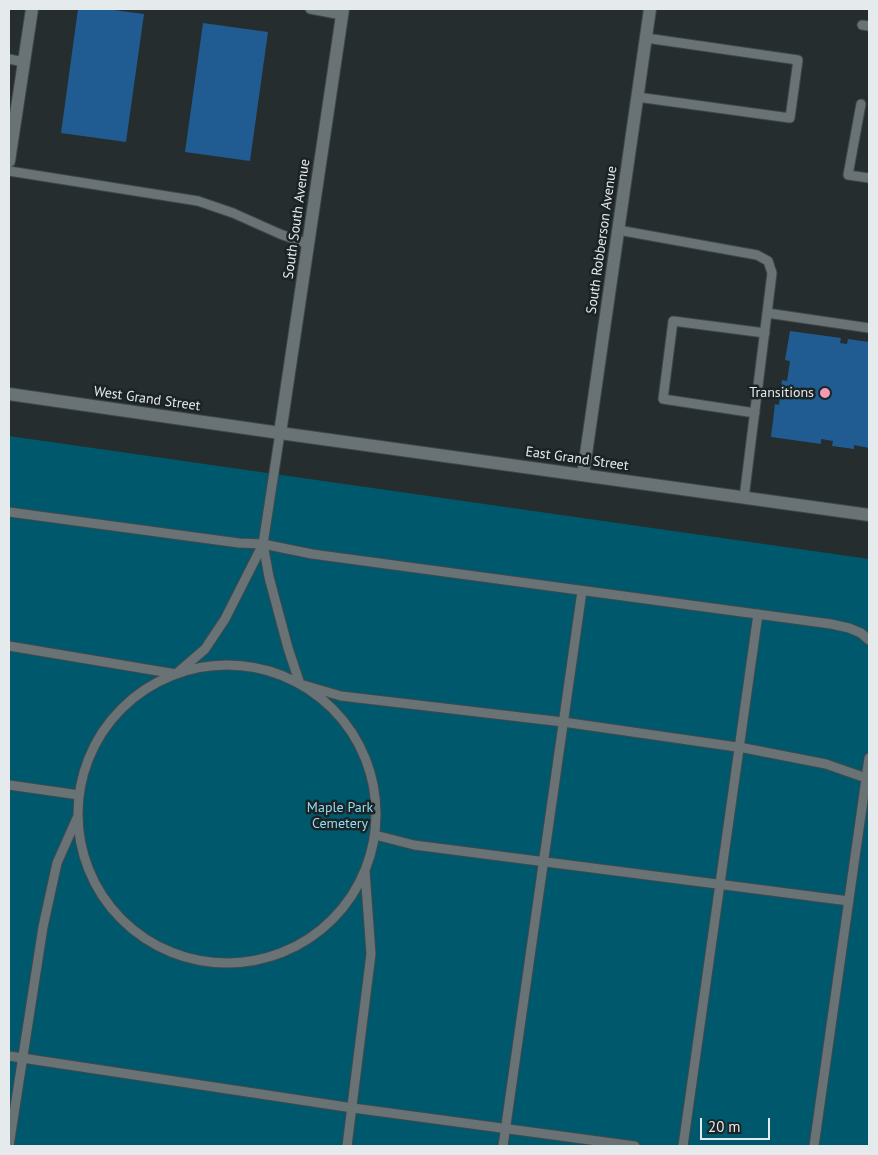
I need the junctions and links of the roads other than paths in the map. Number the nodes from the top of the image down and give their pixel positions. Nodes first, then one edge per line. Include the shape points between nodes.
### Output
1 (32, 9) edge
2 (310, 9) edge
3 (650, 9) edge
4 (342, 12) edge
5 (646, 38) junction
6 (9, 59) edge
7 (24, 62) junction
8 (637, 97) junction
9 (861, 104) dead end
10 (9, 161) edge
11 (9, 171) edge
12 (869, 178) edge
13 (618, 230) junction
14 (308, 244) junction
15 (767, 312) junction
16 (869, 328) edge
17 (765, 333) junction
18 (9, 394) edge
19 (755, 413) junction
20 (280, 433) junction
21 (583, 475) junction
22 (744, 498) junction
23 (9, 512) edge
24 (869, 515) edge
25 (263, 544) junction
26 (582, 591) junction
27 (758, 614) junction
28 (869, 640) edge
29 (9, 646) edge
30 (176, 674) junction
31 (300, 684) junction
32 (563, 722) junction
33 (739, 748) junction
34 (869, 758) edge
35 (866, 778) junction
36 (9, 785) edge
37 (79, 795) junction
38 (77, 818) junction
39 (375, 836) junction
40 (543, 862) junction
41 (365, 871) junction
42 (720, 884) junction
43 (849, 901) junction
44 (9, 1056) edge
45 (22, 1058) junction
46 (353, 1108) junction
47 (506, 1129) junction
48 (9, 1146) edge
49 (347, 1146) edge
50 (503, 1146) edge
51 (635, 1146) edge
52 (683, 1146) edge
53 (814, 1146) edge

1 - 7 street
2 - 4 lane
3 - 5 street, South Robberson Avenue
4 - 14 street, South South Avenue
5 - 8 street, South Robberson Avenue
5 - 8 lane via 798,60 790,118
6 - 7 lane
7 - 10 street
8 - 13 street, South Robberson Avenue
9 - 12 lane via 848,175
11 - 14 lane via 198,201
13 - 15 lane via 757,255 768,261 772,273
13 - 21 street, South Robberson Avenue
14 - 20 street, South South Avenue
15 - 16 lane
15 - 17 lane
17 - 19 lane
17 - 19 lane via 673,321 663,399
18 - 20 street, West Grand Street
19 - 22 lane
20 - 21 street, East Grand Street
20 - 25 lane
21 - 22 street, East Grand Street
22 - 24 street, East Grand Street
23 - 25 lane
25 - 26 lane via 312,554
25 - 30 lane via 225,618 205,649
25 - 31 lane
26 - 27 lane
26 - 32 lane
27 - 28 lane via 849,628
27 - 33 lane
29 - 30 lane
30 - 31 lane via 207,666 231,666 255,668
30 - 37 lane via 140,693 110,721 90,756
31 - 32 lane via 341,696
31 - 39 lane via 329,705 352,733 368,765 376,800
32 - 33 lane
32 - 40 lane
33 - 35 lane via 826,764
33 - 42 lane
34 - 35 lane
35 - 43 lane
36 - 37 lane
37 - 38 lane
38 - 41 lane via 80,840 93,881 117,916 150,942 190,959 232,964 274,956 312,937 344,908
38 - 45 lane via 57,862
39 - 40 lane via 414,845
39 - 41 lane
40 - 42 lane
40 - 47 lane
41 - 46 lane via 371,954
42 - 43 lane
42 - 52 lane
43 - 53 lane
44 - 45 lane
45 - 46 lane
45 - 48 lane
46 - 47 lane
46 - 49 lane
47 - 50 lane
47 - 51 lane

